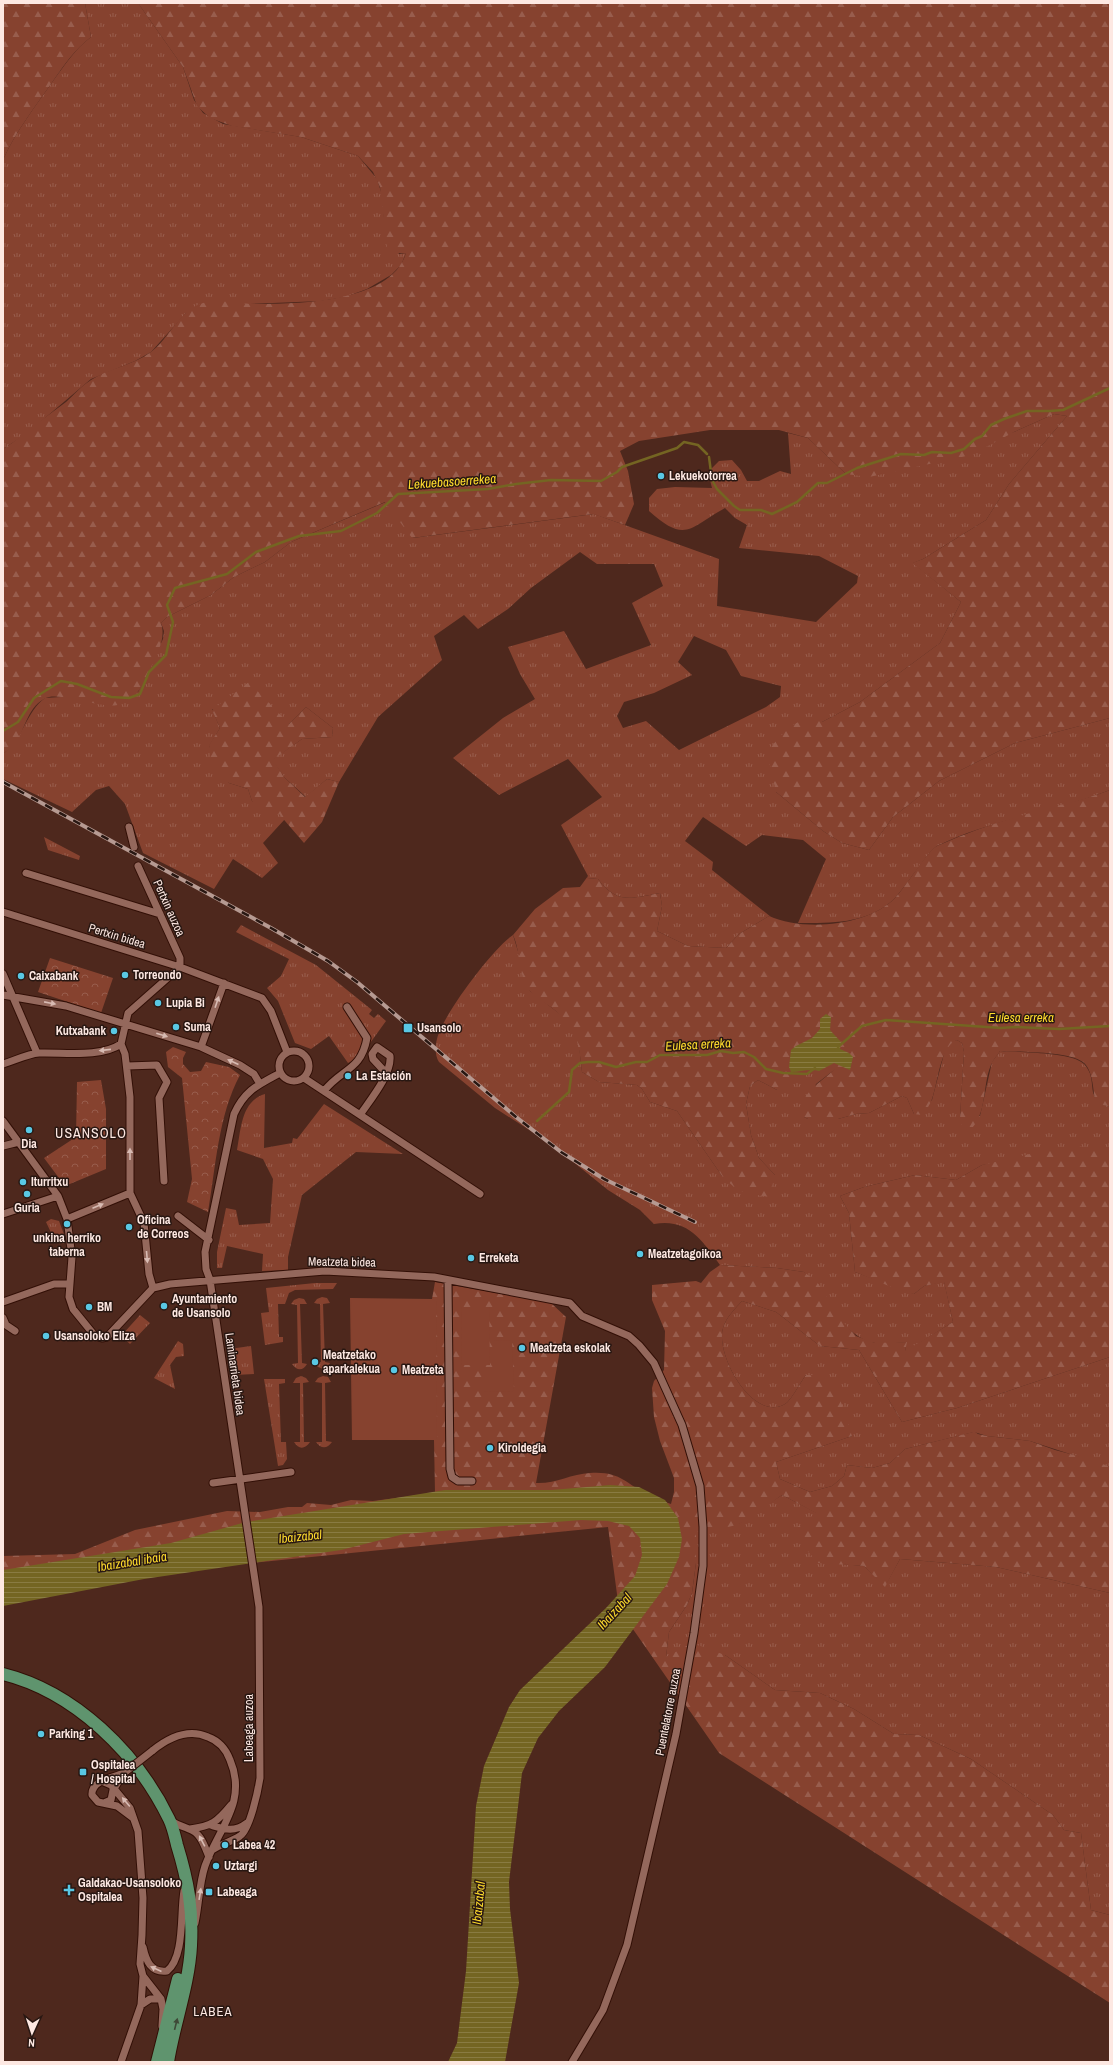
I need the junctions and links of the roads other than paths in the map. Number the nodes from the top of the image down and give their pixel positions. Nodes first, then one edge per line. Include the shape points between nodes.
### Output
1 (129, 827) dead end
2 (134, 847) dead end
3 (138, 866) dead end
4 (26, 873) dead end
5 (3, 912) edge
6 (160, 914) junction
7 (180, 967) junction
8 (3, 974) edge
9 (224, 982) junction
10 (3, 995) edge
11 (12, 995) junction
12 (348, 1007) dead end
13 (124, 1023) junction
14 (121, 1044) junction
15 (201, 1048) junction
16 (288, 1052) junction
17 (37, 1053) junction
18 (3, 1064) edge
19 (127, 1066) junction
20 (280, 1073) junction
21 (386, 1073) dead end
22 (304, 1078) junction
23 (260, 1084) junction
24 (324, 1091) junction
25 (360, 1115) junction
26 (3, 1120) edge
27 (19, 1142) junction
28 (3, 1146) edge
29 (164, 1181) dead end
30 (130, 1193) junction
31 (480, 1194) dead end
32 (58, 1196) junction
33 (3, 1214) edge
34 (178, 1216) dead end
35 (67, 1219) junction
36 (208, 1240) junction
37 (210, 1280) junction
38 (448, 1280) junction
39 (70, 1284) junction
40 (153, 1288) junction
41 (3, 1302) edge
42 (3, 1318) edge
43 (15, 1331) dead end
44 (651, 1358) joint
45 (291, 1472) dead end
46 (240, 1479) junction
47 (472, 1481) dead end
48 (213, 1482) dead end
49 (260, 1632) joint
50 (3, 1674) edge
51 (124, 1773) junction
52 (104, 1782) junction
53 (113, 1790) junction
54 (234, 1802) junction
55 (104, 1803) junction
56 (133, 1818) junction
57 (170, 1820) junction
58 (247, 1823) junction
59 (210, 1826) junction
60 (190, 1829) junction
61 (226, 1829) junction
62 (233, 1839) junction
63 (210, 1854) junction
64 (184, 1867) junction
65 (184, 1891) junction
66 (142, 1943) junction
67 (191, 1947) junction
68 (143, 1976) junction
69 (161, 1999) junction
70 (141, 2005) junction
71 (161, 2040) junction
72 (121, 2062) edge
73 (157, 2062) edge
74 (168, 2062) edge
75 (572, 2062) edge

1 - 2 street
3 - 6 street, Pertxin auzoa
4 - 6 street
5 - 7 street, Pertxin bidea
6 - 7 street, Pertxin auzoa via 180,958
7 - 9 street, Pertxin bidea
7 - 13 street via 128,1013
8 - 11 street
15 -> 9 street
9 - 16 street, Pertxin bidea via 262,998 271,1011
10 - 11 street
11 -> 13 street via 66,1006
11 - 17 street
12 - 24 street via 368,1038 366,1048 357,1064 332,1081
13 - 14 street
13 -> 15 street
14 -> 17 street via 113,1050 74,1054
14 - 19 street
23 -> 15 street via 254,1074
16 - 20 street via 279,1063
16 - 22 street via 297,1051 305,1056 309,1070
17 - 18 street
19 - 29 street via 157,1065 167,1082 159,1098
30 -> 19 street via 130,1097
20 - 22 street via 291,1081 296,1082
20 - 23 street, Laminarrieta bidea
21 - 25 street
22 - 24 street
23 - 36 street, Laminarrieta bidea via 240,1100 234,1114
24 - 25 street
25 - 31 street
26 - 27 street
27 - 28 street
27 - 32 street
35 -> 30 street
30 -> 40 street via 144,1223 149,1274
32 - 33 street
32 - 35 street
34 - 36 street
35 - 39 street via 72,1257
36 - 37 street, Laminarrieta bidea via 205,1252 206,1269
37 - 38 street, Meatzeta bidea via 325,1270
37 - 40 street, Meatzeta bidea
37 - 46 street, Laminarrieta bidea
38 - 44 street, Meatzeta bidea via 570,1303 582,1316 629,1336
38 - 47 street via 450,1469 452,1476 458,1481
39 - 40 street via 69,1297 73,1310 95,1336 102,1338 107,1337
39 - 41 street via 54,1284
42 - 43 street via 6,1325
44 - 75 street, Puentelatorre auzoa via 682,1425 700,1486 703,1566 676,1734 627,1945 603,2010
45 - 46 street
46 - 48 street
46 - 49 street, Laminarrieta bidea
49 - 58 street, Labeaga auzoa via 260,1778 257,1796
50 - 57 highway via 41,1687 82,1713 137,1766
51 - 52 street
51 - 53 street
51 - 54 street, Labeaga auzoa, bridge via 162,1742 181,1734 195,1733 219,1742 228,1754 235,1778
52 - 53 street via 111,1785
52 - 55 street via 95,1785 92,1791 95,1801
53 - 55 street via 111,1800
56 -> 53 street via 130,1808
54 - 59 street
54 - 61 street, Labeaga auzoa
55 - 56 street via 117,1806
56 - 66 street via 138,1831
57 - 60 street via 178,1826
57 - 64 highway
58 - 61 street via 240,1829
58 - 62 street, Labeaga auzoa via 245,1831
59 - 60 street
59 - 61 street
63 -> 60 street via 200,1836
61 - 62 street
61 - 63 street, Labeaga auzoa
62 - 63 street, Labeaga auzoa via 219,1845
67 -> 63 street, Labeaga auzoa via 199,1895
64 - 65 highway
64 - 67 highway via 191,1898
65 -> 66 street via 180,1942 172,1966 162,1972 149,1965
65 - 71 highway via 186,1920 183,1959
66 - 68 street via 140,1964
74 -> 67 highway
68 - 69 street
68 - 70 street
69 - 70 street via 150,1999
69 - 71 street
70 - 72 street
71 - 73 highway

